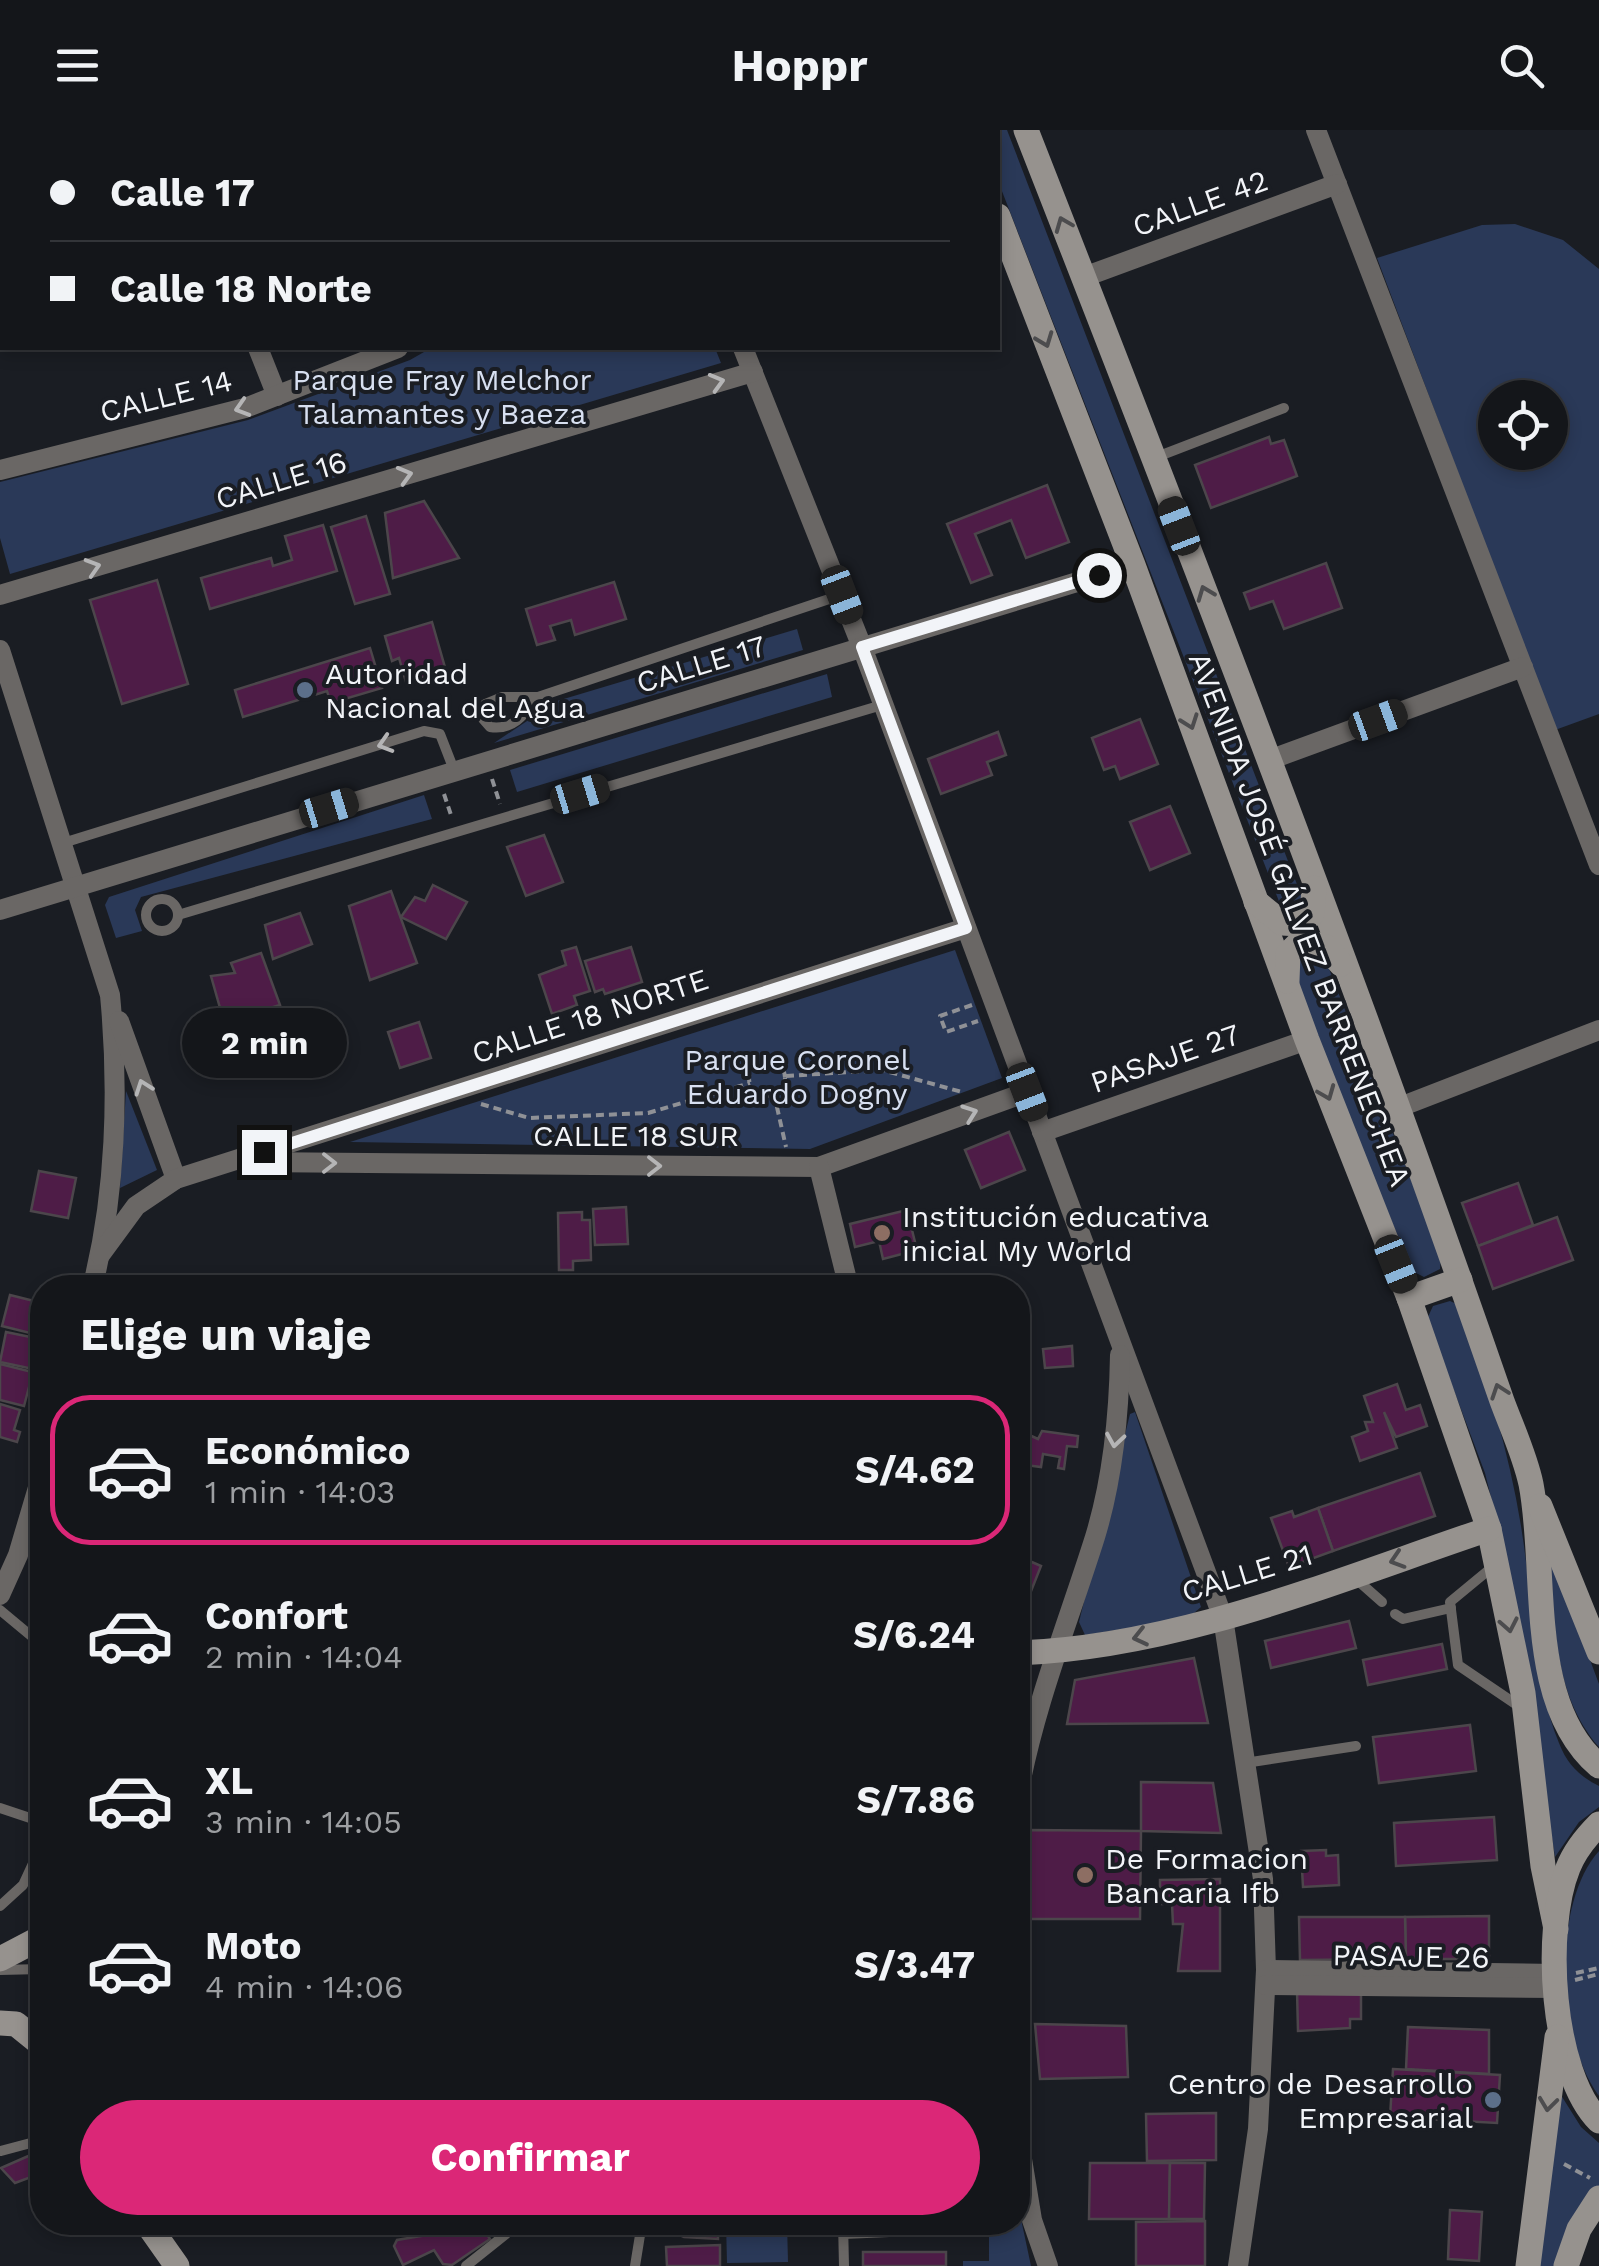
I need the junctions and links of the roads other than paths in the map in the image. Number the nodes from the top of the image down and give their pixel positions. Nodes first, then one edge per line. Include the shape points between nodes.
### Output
1 (1026, 130) edge
2 (1316, 130) edge
3 (1337, 184) junction
4 (1000, 221) edge
5 (1084, 277) junction
6 (259, 350) edge
7 (393, 350) edge
8 (744, 350) edge
9 (752, 372) junction
10 (277, 396) junction
11 (1284, 408) dead end
12 (1154, 459) junction
13 (0, 470) edge
14 (1133, 565) junction
15 (0, 595) edge
16 (842, 595) junction
17 (862, 647) junction
18 (0, 650) edge
19 (1523, 666) junction
20 (538, 697) junction
21 (882, 704) junction
22 (1269, 760) junction
23 (446, 773) junction
24 (63, 843) junction
25 (1599, 865) edge
26 (77, 885) junction
27 (1314, 888) junction
28 (1256, 902) junction
29 (0, 910) edge
30 (178, 915) dead end
31 (966, 928) junction
32 (1348, 971) junction
33 (1288, 988) junction
34 (110, 995) junction
35 (1599, 1030) edge
36 (1307, 1040) junction
37 (1027, 1092) junction
38 (1400, 1107) junction
39 (1042, 1132) junction
40 (231, 1162) junction
41 (819, 1166) junction
42 (176, 1179) junction
43 (100, 1255) junction
44 (95, 1275) edge
45 (846, 1275) edge
46 (1460, 1280) junction
47 (1409, 1298) junction
48 (1120, 1342) junction
49 (1531, 1483) junction
50 (30, 1518) edge
51 (1490, 1529) junction
52 (1497, 1563) junction
53 (1352, 1575) junction
54 (0, 1595) edge
55 (1382, 1602) dead end
56 (1451, 1608) junction
57 (0, 1610) edge
58 (1395, 1614) dead end
59 (1223, 1618) junction
60 (30, 1634) edge
61 (1056, 1652) junction
62 (1599, 1652) edge
63 (1030, 1653) edge
64 (1525, 1711) junction
65 (1356, 1746) dead end
66 (1030, 1750) edge
67 (1246, 1763) junction
68 (1599, 1766) edge
69 (0, 1808) edge
70 (30, 1818) edge
71 (1599, 1824) edge
72 (30, 1871) edge
73 (0, 1906) edge
74 (1556, 1929) junction
75 (30, 1943) edge
76 (0, 1959) edge
77 (30, 1969) edge
78 (0, 1970) edge
79 (1266, 1978) junction
80 (1557, 1989) junction
81 (8, 2024) edge
82 (30, 2038) edge
83 (1599, 2121) edge
84 (30, 2143) edge
85 (1, 2151) edge
86 (1595, 2189) edge
87 (1030, 2208) edge
88 (155, 2235) edge
89 (505, 2235) edge
90 (643, 2235) edge
91 (844, 2235) edge
92 (177, 2266) edge
93 (466, 2266) edge
94 (636, 2266) edge
95 (844, 2266) edge
96 (1048, 2266) edge
97 (1238, 2266) edge
98 (1528, 2266) edge
99 (1566, 2266) edge

5 -> 1 main road, AVENIDA JOSÉ GÁLVEZ BARRENECHEA
2 - 3 street
3 - 5 street, CALLE 42
3 - 19 street
4 -> 14 main road, AVENIDA JOSÉ GÁLVEZ BARRENECHEA
5 - 12 main road, AVENIDA JOSÉ GÁLVEZ BARRENECHEA
6 - 10 street
7 - 10 street, CALLE 14
8 - 9 street
15 -> 9 street, CALLE 16
9 - 16 street
10 -> 13 street, CALLE 14
11 - 12 lane
22 -> 12 main road, AVENIDA JOSÉ GÁLVEZ BARRENECHEA
14 - 17 street, CALLE 17
14 -> 28 main road, AVENIDA JOSÉ GÁLVEZ BARRENECHEA
16 - 17 street
16 - 20 lane
17 - 21 street
17 - 23 street, CALLE 17
18 - 24 street
19 - 22 street
19 - 25 street
20 - 20 lane via 493,699 483,719 504,728
21 - 30 lane
21 - 31 street
22 - 27 main road, AVENIDA JOSÉ GÁLVEZ BARRENECHEA
23 -> 24 lane via 440,734 424,732
23 - 26 street, CALLE 17
24 - 26 street
26 - 29 street, CALLE 17
26 - 34 street
27 - 28 main road via 1312,914 1299,924 1282,923
27 - 32 main road, AVENIDA JOSÉ GÁLVEZ BARRENECHEA
28 - 33 main road, AVENIDA JOSÉ GÁLVEZ BARRENECHEA
31 - 37 street
31 - 40 street, CALLE 18 NORTE
32 - 33 main road via 1326,947 1302,940 1288,954
32 - 38 main road, AVENIDA JOSÉ GÁLVEZ BARRENECHEA
33 - 36 main road, AVENIDA JOSÉ GÁLVEZ BARRENECHEA
42 -> 34 street
34 - 43 street via 114,1088
35 - 38 street
36 - 39 street, PASAJE 27
36 -> 47 main road, AVENIDA JOSÉ GÁLVEZ BARRENECHEA
37 - 39 street
41 -> 37 street, CALLE 18 SUR
38 - 46 main road, AVENIDA JOSÉ GÁLVEZ BARRENECHEA
39 - 48 street
40 -> 41 street, CALLE 18 SUR
40 - 42 street, CALLE 18 NORTE
41 - 45 street
42 - 43 street, CALLE 18 NORTE via 136,1206
43 - 44 street
46 - 47 main road
49 -> 46 main road, AVENIDA JOSÉ GÁLVEZ BARRENECHEA
47 - 51 main road, AVENIDA JOSÉ GÁLVEZ BARRENECHEA
48 - 59 street
48 -> 61 street via 1115,1446 1096,1534
49 - 62 main road
49 - 68 main road, AVENIDA JOSÉ GÁLVEZ BARRENECHEA via 1543,1626 1558,1706 1570,1733
50 - 54 street
51 - 52 main road, AVENIDA JOSÉ GÁLVEZ BARRENECHEA
51 -> 53 main road, CALLE 21
52 - 56 lane via 1452,1600
52 -> 64 main road, AVENIDA JOSÉ GÁLVEZ BARRENECHEA
53 - 55 lane
53 - 59 main road, CALLE 21
56 - 58 lane via 1403,1620
56 - 64 lane via 1459,1668
57 - 60 lane
59 -> 61 main road, CALLE 21
59 - 67 street
61 - 63 main road, CALLE 21
61 - 66 street
64 - 74 main road, AVENIDA JOSÉ GÁLVEZ BARRENECHEA
65 - 67 lane
67 - 79 street via 1263,1879
69 - 70 lane
71 - 74 main road via 1568,1868
72 - 73 lane
74 - 80 main road
75 - 76 main road
77 - 78 lane
79 - 80 street, PASAJE 26
79 - 97 street via 1258,2130
80 - 83 main road via 1573,2079
80 -> 98 main road
81 - 82 main road
84 - 85 lane
86 - 99 main road
87 - 96 street
88 - 92 main road
89 - 93 lane
90 - 94 lane
91 - 95 lane

